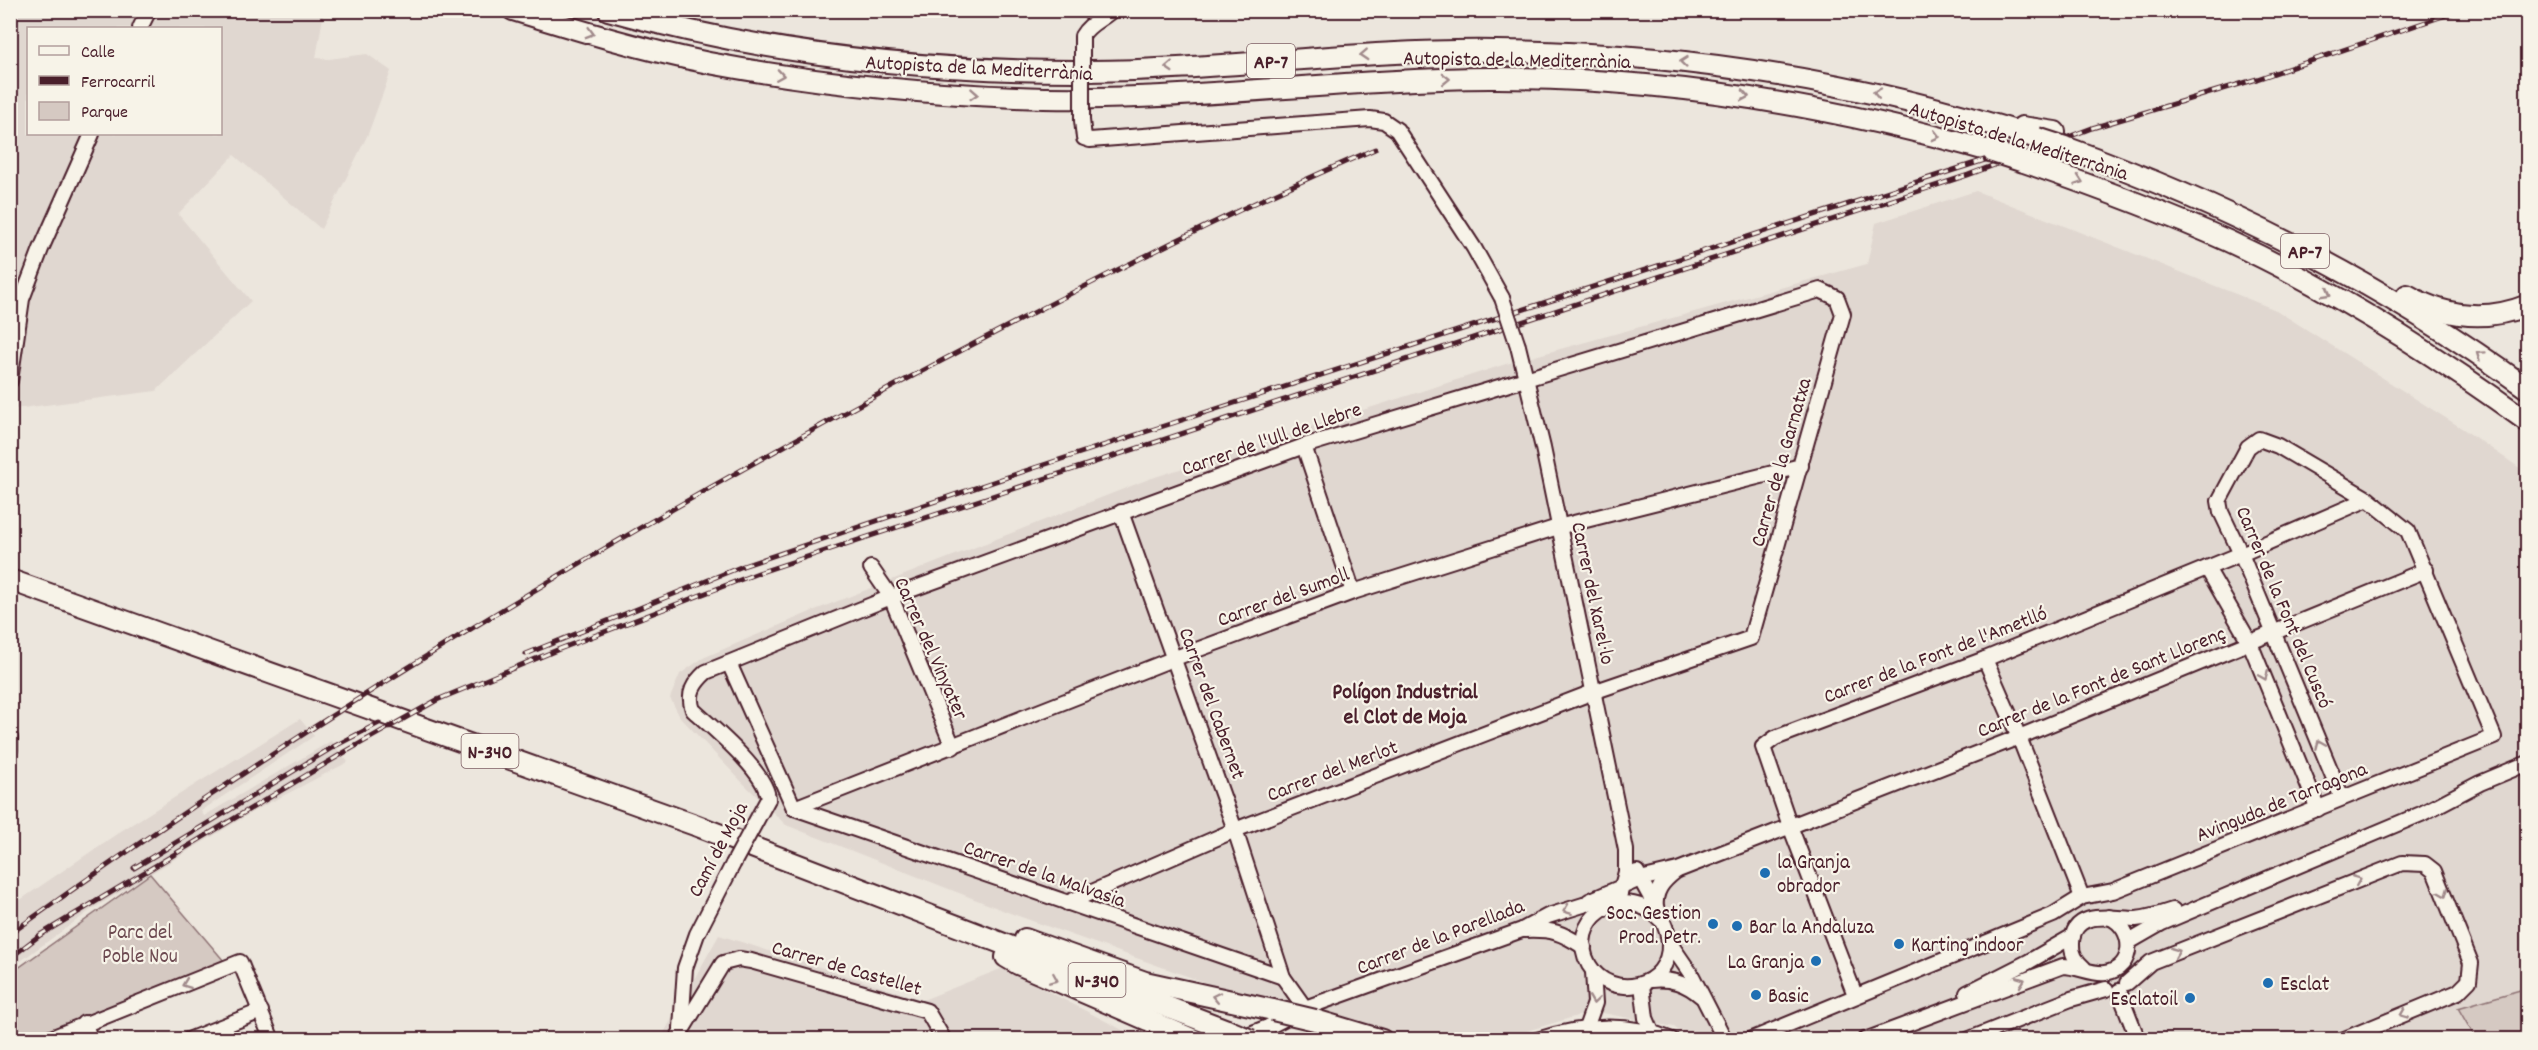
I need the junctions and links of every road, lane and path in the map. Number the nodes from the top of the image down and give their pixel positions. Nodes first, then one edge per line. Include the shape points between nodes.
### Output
1 (149, 10) edge
2 (513, 10) edge
3 (608, 10) edge
4 (1112, 10) edge
5 (140, 27) edge
6 (92, 135) edge
7 (2059, 140) junction
8 (1837, 298) joint
9 (2528, 305) edge
10 (1527, 378) junction
11 (10, 381) edge
12 (2528, 388) edge
13 (2528, 422) edge
14 (1304, 446) junction
15 (1801, 466) junction
16 (2368, 499) junction
17 (1121, 512) junction
18 (1558, 527) junction
19 (2241, 554) junction
20 (871, 568) dead end
21 (2207, 568) junction
22 (2426, 570) junction
23 (10, 580) edge
24 (1353, 592) junction
25 (891, 597) junction
26 (2274, 633) junction
27 (1751, 638) joint
28 (2250, 643) junction
29 (1175, 658) junction
30 (1985, 659) junction
31 (729, 663) junction
32 (1593, 693) junction
33 (2019, 737) junction
34 (10, 738) edge
35 (953, 747) junction
36 (10, 750) edge
37 (2528, 763) edge
38 (2342, 798) junction
39 (794, 808) junction
40 (2318, 809) junction
41 (1790, 826) junction
42 (1235, 830) junction
43 (1626, 850) junction
44 (1678, 870) junction
45 (1640, 879) junction
46 (1623, 886) junction
47 (2246, 887) junction
48 (2082, 897) junction
49 (1589, 901) junction
50 (1067, 903) junction
51 (1615, 904) junction
52 (1658, 915) junction
53 (2106, 917) junction
54 (1522, 930) junction
55 (2077, 930) junction
56 (966, 931) junction
57 (1669, 942) junction
58 (1584, 947) junction
59 (2128, 948) junction
60 (2088, 970) junction
61 (1593, 972) junction
62 (1283, 977) junction
63 (1647, 982) junction
64 (2117, 988) junction
65 (1855, 996) junction
66 (1703, 997) junction
67 (261, 1011) junction
68 (1310, 1014) junction
69 (1907, 1022) junction
70 (84, 1023) junction
71 (1586, 1028) junction
72 (1652, 1032) junction
73 (678, 1035) edge
74 (1231, 1035) edge
75 (46, 1040) edge
76 (91, 1040) edge
77 (188, 1040) edge
78 (272, 1040) edge
79 (944, 1040) edge
80 (1194, 1040) edge
81 (1251, 1040) edge
82 (1382, 1040) edge
83 (1538, 1040) edge
84 (1672, 1040) edge
85 (1725, 1040) edge
86 (1750, 1040) edge
87 (1865, 1040) edge
88 (1967, 1040) edge
89 (2138, 1040) edge
90 (2342, 1040) edge

1 - 5 street
2 -> 13 highway, Autopista de la Mediterrània / AP-7, bridge via 679,56 864,87 1069,98 1419,80 1587,81 1735,95 1880,122 2024,162 2149,207 2229,242 2404,338
7 -> 3 highway, Autopista de la Mediterrània / AP-7 via 1837,85 1740,68 1633,56 1442,51 1090,71 1009,69 838,57 731,40
4 - 10 street, Carrer del Xarel·lo, bridge via 1082,36 1084,138 1361,119 1384,122 1397,130 1502,297
6 - 11 street via 22,299
7 - 9 highway via 2133,160 2254,213 2362,268 2422,304 2476,316
12 -> 7 highway, Autopista de la Mediterrània / AP-7 via 2421,317 2281,237
8 - 10 street, Carrer de l'Ull de Llebre via 1820,290
8 - 15 street, Carrer de la Garnatxa via 1844,314
10 - 14 street, Carrer de l'Ull de Llebre
10 - 18 street, Carrer del Xarel·lo
14 - 17 street, Carrer de l'Ull de Llebre
14 - 24 street
15 - 18 street, Carrer del Sumoll
15 - 27 street, Carrer de la Garnatxa
16 - 19 street, Carrer de la Font de l'Ametlló
16 - 19 street, Carrer de la Font del Cuscó via 2278,446 2259,439 2248,447 2219,501
16 - 22 street via 2408,531
17 - 25 street, Carrer de l'Ull de Llebre
17 - 29 street, Carrer del Cabernet
18 - 24 street, Carrer del Sumoll
18 - 32 street, Carrer del Xarel·lo
19 - 21 street, Carrer de la Font de l'Ametlló
19 - 26 street, Carrer de la Font del Cuscó
20 - 25 street, Carrer del Vinyater
21 - 28 street
21 - 30 street, Carrer de la Font de l'Ametlló
22 - 26 street, Carrer de la Font de Sant Llorenç
22 - 38 street, Avinguda de Tarragona via 2494,737
23 - 56 highway, N-340 via 694,825
24 - 29 street, Carrer del Sumoll
25 - 31 street, Carrer de l'Ull de Llebre
25 - 35 street, Carrer del Vinyater
26 - 28 street, Carrer de la Font de Sant Llorenç
38 -> 26 street, Carrer de la Font del Cuscó
27 - 32 street, Carrer del Merlot
28 - 33 street, Carrer de la Font de Sant Llorenç
28 -> 40 street
29 - 35 street, Carrer del Sumoll
29 - 42 street, Carrer del Cabernet
30 - 33 street
30 - 41 street, Carrer de la Font de l'Ametlló via 1775,738 1763,747
31 - 39 street
31 - 73 street, Camí de Moja, bridge via 706,672 691,690 690,701 693,710 760,776 768,799 697,934 685,968
32 - 42 street, Carrer del Merlot
32 - 43 street, Carrer del Xarel·lo
33 - 41 street, Carrer de la Font de Sant Llorenç
33 - 48 street
34 - 36 street
35 - 39 street, Carrer del Sumoll
37 - 47 street via 2421,814
38 - 40 street, Avinguda de Tarragona
39 - 50 street, Carrer de la Malvasia
40 - 48 street, Avinguda de Tarragona via 2113,891
41 - 44 street, Carrer de la Parellada
41 - 65 street, Carrer de la Font de l'Ametlló
42 - 50 street, Carrer del Merlot
42 - 62 street, Carrer del Cabernet
43 - 45 street
43 - 46 street
44 - 45 street, Carrer de la Parellada
44 - 52 street, Carrer de la Parellada via 1656,892
45 - 46 street, Carrer de la Parellada
45 - 52 street
46 - 49 street, Carrer de la Parellada
46 - 51 street
47 - 53 street via 2154,916
47 - 59 street via 2163,923
48 - 53 street
48 - 55 street
48 - 65 street via 2052,915
49 - 51 street, Carrer de la Parellada
49 -> 54 street, Carrer de la Parellada
50 - 62 street, Carrer de la Malvasia
51 - 52 street via 1641,905
51 - 58 street via 1601,910 1591,921
52 - 57 street
53 - 55 street via 2090,918
53 - 59 street via 2123,927
54 - 58 street via 1548,929
54 - 68 street, Carrer de la Parellada
55 - 60 street via 2073,954
55 - 69 street via 2028,963
68 -> 56 highway, bridge via 1273,1010 1145,982 1014,935
56 - 74 highway, N-340
56 -> 80 highway via 1018,964
57 - 63 street via 1665,964
57 - 66 street
58 - 61 street
59 - 60 street via 2123,962 2113,970
59 - 64 street via 2130,968
60 - 64 street via 2097,982
69 -> 60 street via 2063,966
61 - 63 street via 1615,986 1629,988
61 -> 71 street via 1595,1003
62 - 68 street, Carrer del Cabernet
63 - 66 street via 1676,981
63 - 72 street via 1646,1018
64 - 88 street via 2071,999
64 - 89 street
64 -> 90 street via 2151,962 2402,862 2425,864 2434,871 2471,963 2469,981 2458,992
65 - 86 street
66 - 85 street
67 -> 70 street via 240,962
67 - 77 street
67 - 78 street
68 - 74 street, Carrer de la Parellada
68 - 82 highway
69 - 87 street
70 - 75 street
70 - 76 street
71 - 72 street
71 - 83 street
72 - 84 street
73 - 79 street, Carrer de Castellet via 723,963 739,959 927,1011
74 - 81 highway, N-340, bridge

